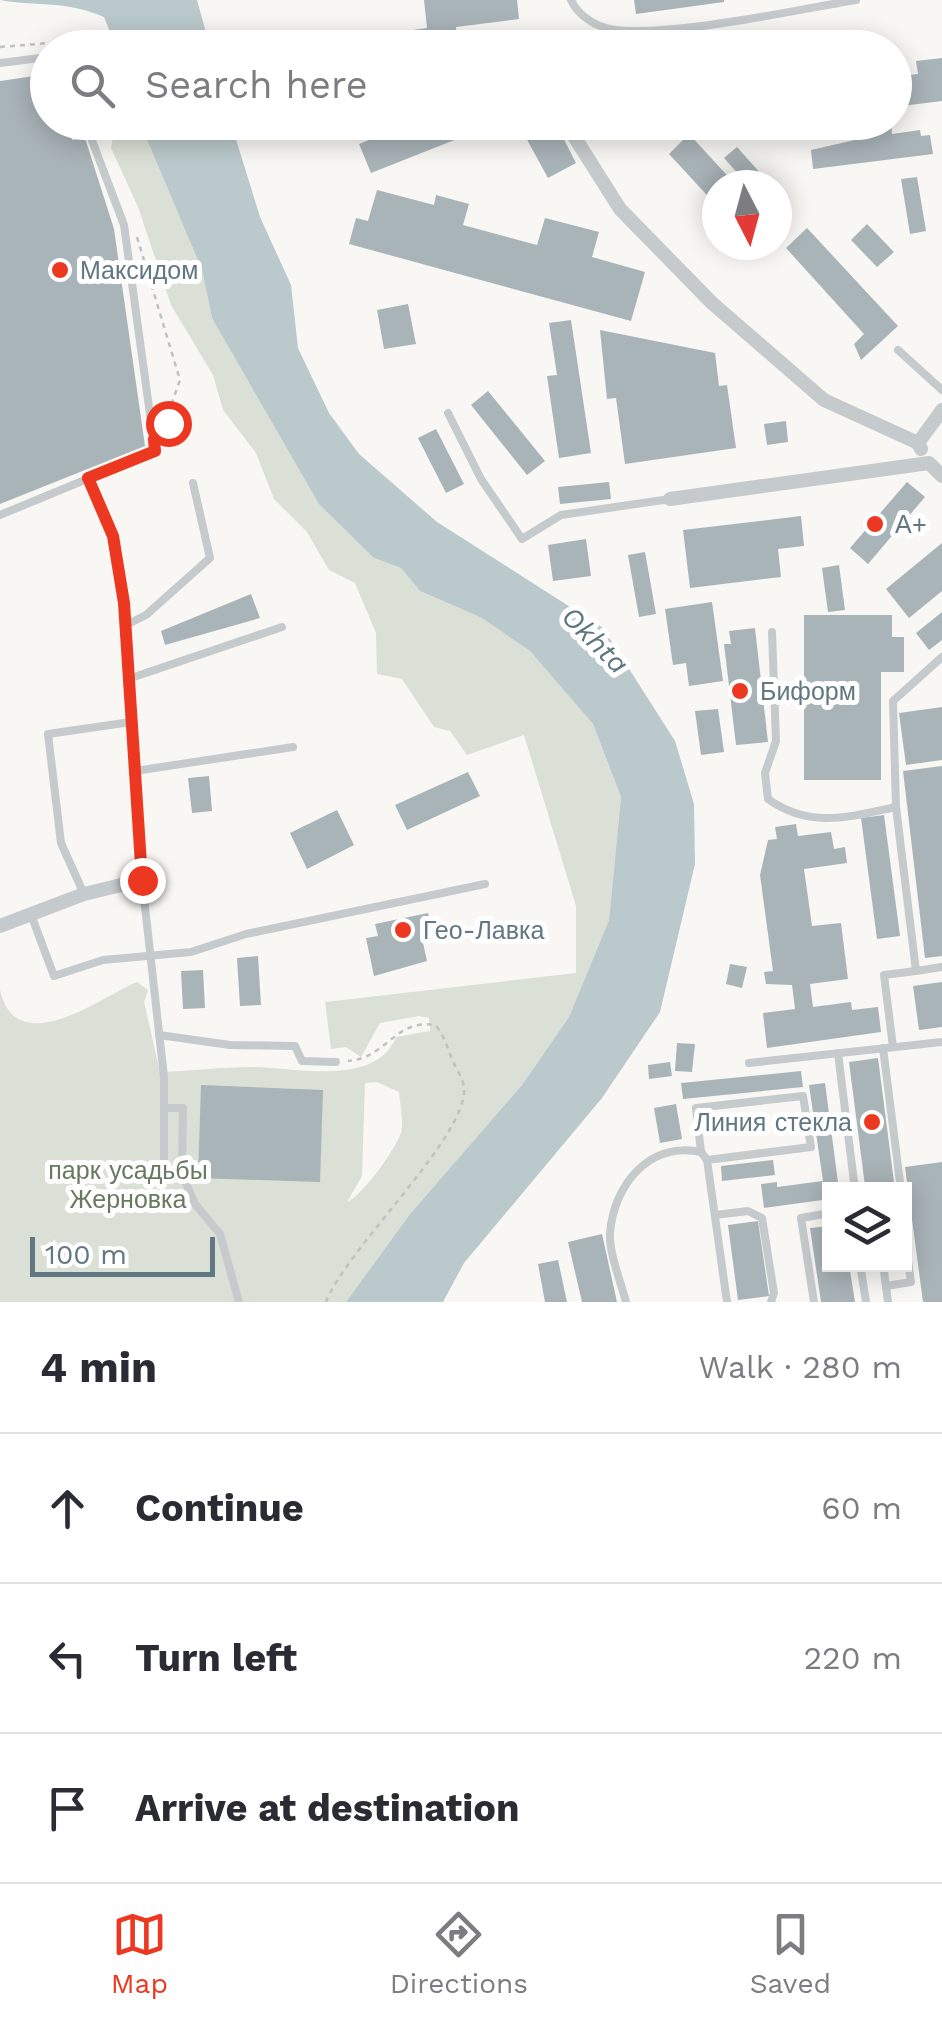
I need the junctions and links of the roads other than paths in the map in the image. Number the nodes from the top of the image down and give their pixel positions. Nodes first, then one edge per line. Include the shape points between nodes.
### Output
1 (571, 0) edge
2 (768, 0) edge
3 (856, 0) edge
4 (770, 13) junction
5 (635, 30) edge
6 (657, 30) edge
7 (30, 59) edge
8 (0, 63) edge
9 (91, 140) edge
10 (577, 140) edge
11 (898, 350) dead end
12 (942, 390) edge
13 (942, 410) edge
14 (448, 413) dead end
15 (918, 443) junction
16 (929, 462) junction
17 (942, 476) edge
18 (88, 478) junction
19 (194, 483) dead end
20 (670, 499) joint
21 (0, 515) edge
22 (124, 626) junction
23 (282, 627) dead end
24 (772, 632) dead end
25 (940, 663) edge
26 (128, 680) junction
27 (131, 722) junction
28 (293, 747) dead end
29 (134, 771) junction
30 (896, 807) junction
31 (142, 880) junction
32 (485, 884) dead end
33 (84, 894) junction
34 (30, 912) junction
35 (0, 926) edge
36 (150, 954) junction
37 (942, 968) edge
38 (916, 971) junction
39 (159, 1036) junction
40 (942, 1042) edge
41 (888, 1048) junction
42 (838, 1053) junction
43 (336, 1062) road end
44 (750, 1063) dead end
45 (165, 1108) junction
46 (704, 1156) junction
47 (182, 1174) junction
48 (854, 1182) edge
49 (900, 1182) edge
50 (822, 1214) edge
51 (715, 1216) junction
52 (861, 1272) edge
53 (884, 1272) edge
54 (910, 1272) edge
55 (886, 1286) junction
56 (239, 1302) edge
57 (626, 1302) edge
58 (727, 1302) edge
59 (772, 1302) edge
60 (814, 1302) edge
61 (866, 1302) edge
62 (888, 1302) edge

1 - 5 lane via 577,12 606,28
2 - 4 lane
3 - 4 lane
4 - 6 lane
7 - 8 lane
9 - 18 lane via 124,225 155,451
10 - 15 street via 620,208 712,303 824,400
11 - 12 lane
13 - 15 street
14 - 20 lane via 480,479 522,538 561,515
15 - 16 street
16 - 17 street
16 - 20 street
18 - 21 lane
18 - 22 lane via 113,536
19 - 22 lane via 210,558 146,616
22 - 26 lane
23 - 26 lane
24 - 30 lane via 776,741 765,773 768,799 788,813 835,820
25 - 30 lane via 893,701
26 - 27 lane
27 - 29 lane
27 - 33 lane via 48,734 61,843
28 - 29 lane
29 - 31 lane
30 - 38 lane
31 - 33 street
31 - 36 lane
32 - 36 lane via 246,934 191,952
33 - 34 street
34 - 35 street
34 - 36 lane via 54,976
36 - 39 lane
37 - 38 lane
38 - 41 lane via 884,975
39 - 43 lane via 295,1046 302,1061
39 - 45 lane
40 - 41 lane
41 - 42 lane
41 - 49 lane
42 - 44 lane
42 - 48 lane
45 - 47 lane via 183,1108
45 - 47 lane via 164,1174
46 - 46 lane via 810,1147 803,1096 696,1108
46 - 51 lane
46 - 57 lane via 669,1151 651,1157 628,1182 610,1234
47 - 56 lane via 195,1204 220,1234
50 - 60 lane via 800,1218
51 - 58 lane
51 - 59 lane via 748,1211 762,1218
52 - 61 lane
53 - 55 lane
54 - 55 lane via 911,1282
55 - 62 lane

